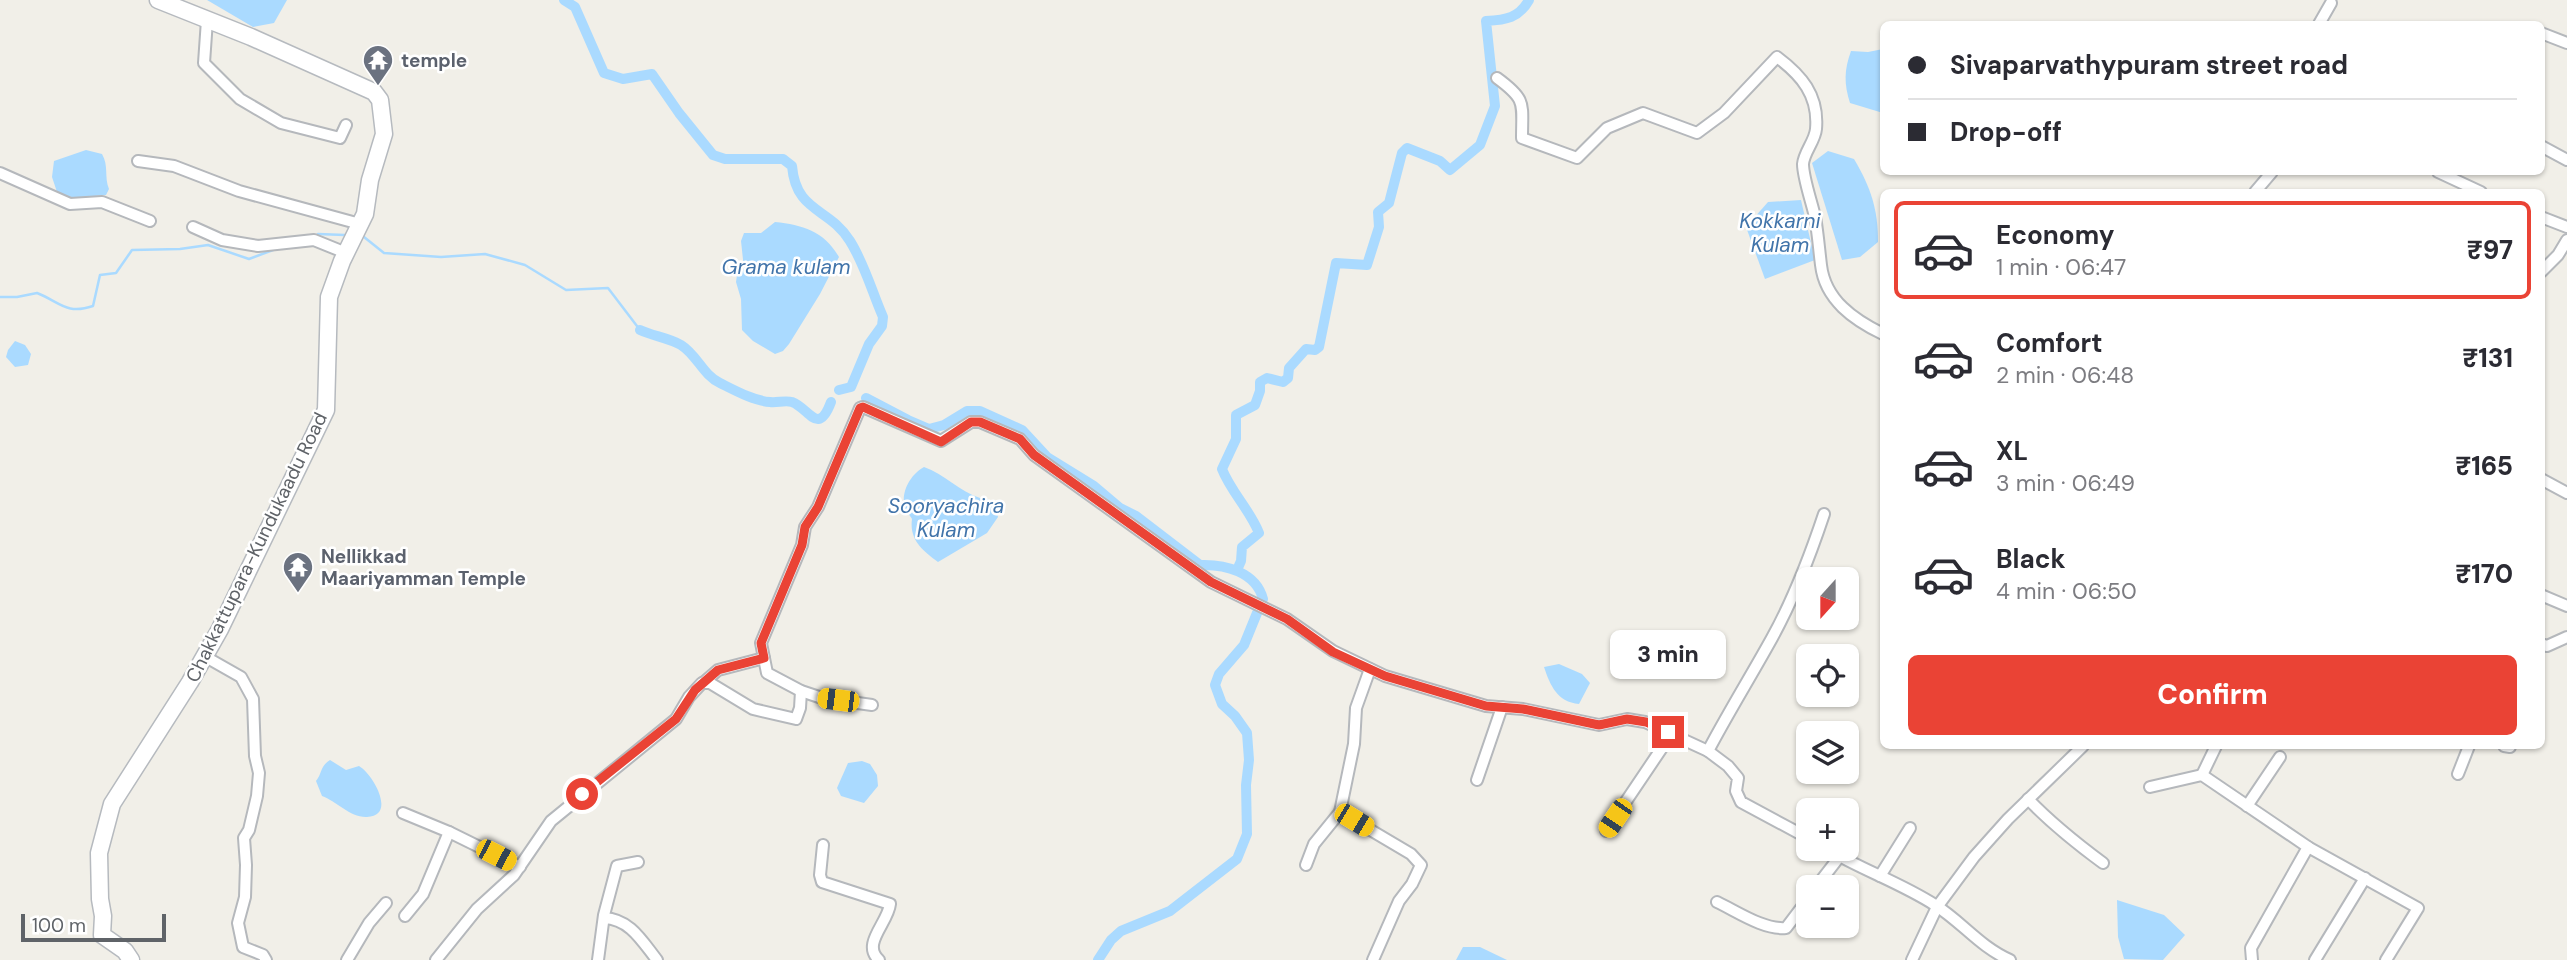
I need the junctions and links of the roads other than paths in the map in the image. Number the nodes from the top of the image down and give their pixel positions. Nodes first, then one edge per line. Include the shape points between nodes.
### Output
1 (158, 0) edge
2 (2331, 3) dead end
3 (207, 20) junction
4 (2321, 21) edge
5 (2545, 35) edge
6 (2567, 43) edge
7 (1497, 78) dead end
8 (346, 124) dead end
9 (2545, 148) edge
10 (2567, 160) edge
11 (138, 161) dead end
12 (0, 173) edge
13 (2269, 175) edge
14 (2444, 175) edge
15 (2258, 189) edge
16 (2475, 189) edge
17 (2545, 218) edge
18 (150, 221) dead end
19 (360, 224) junction
20 (194, 227) dead end
21 (2567, 227) edge
22 (2567, 240) edge
23 (346, 253) junction
24 (2545, 265) edge
25 (1880, 332) edge
26 (2545, 482) edge
27 (2567, 493) edge
28 (1824, 514) dead end
29 (2545, 597) edge
30 (2567, 606) edge
31 (2567, 637) edge
32 (2545, 645) edge
33 (204, 656) junction
34 (764, 658) junction
35 (1370, 669) junction
36 (702, 683) junction
37 (801, 691) junction
38 (872, 705) dead end
39 (1502, 707) junction
40 (1672, 733) junction
41 (2080, 749) edge
42 (2215, 749) edge
43 (2468, 749) edge
44 (1708, 751) junction
45 (2280, 757) dead end
46 (2458, 774) dead end
47 (2202, 775) junction
48 (1477, 780) dead end
49 (2150, 787) dead end
50 (2028, 799) junction
51 (2247, 806) junction
52 (1340, 812) junction
53 (403, 813) dead end
54 (1910, 828) dead end
55 (1606, 831) dead end
56 (449, 832) junction
57 (1796, 832) edge
58 (823, 845) dead end
59 (2308, 847) junction
60 (1836, 861) edge
61 (1850, 861) edge
62 (638, 862) dead end
63 (2103, 863) dead end
64 (1306, 864) dead end
65 (520, 867) junction
66 (1825, 875) edge
67 (1880, 876) junction
68 (2365, 878) junction
69 (1717, 902) dead end
70 (386, 904) dead end
71 (1937, 906) junction
72 (1796, 915) edge
73 (405, 916) dead end
74 (604, 918) junction
75 (131, 960) edge
76 (266, 960) edge
77 (346, 960) edge
78 (436, 960) edge
79 (598, 960) edge
80 (657, 960) edge
81 (879, 960) edge
82 (1373, 960) edge
83 (1912, 960) edge
84 (2010, 960) edge
85 (2252, 960) edge
86 (2315, 960) edge
87 (2386, 960) edge

1 - 3 street, Chakkattupara-Kundukaadu Road
2 - 4 street
3 - 8 street via 204,62 240,99 281,123 340,138
3 - 19 street, Chakkattupara-Kundukaadu Road via 374,92 380,100 384,134
5 - 6 street
7 - 25 street via 1522,102 1522,138 1577,158 1607,128 1643,113 1697,132 1724,113 1777,57 1808,86 1814,108 1816,129 1803,164 1821,244 1821,267 1831,295 1847,313
9 - 10 street
11 - 19 street via 174,166 239,191
12 - 18 street via 70,204 102,202
13 - 15 street
14 - 16 street
17 - 21 street
19 - 23 street, Chakkattupara-Kundukaadu Road
20 - 23 street via 222,240 258,246 314,240
22 - 24 street
23 - 33 street, Chakkattupara-Kundukaadu Road via 329,297 326,410
26 - 27 street
28 - 44 street via 1773,637
29 - 30 street
31 - 32 street
33 - 75 street, Chakkattupara-Kundukaadu Road via 112,804 99,853 102,935
33 - 76 street via 241,677 253,698 259,773 244,838 245,897 238,923 243,947
34 - 35 street via 761,643 805,527 863,407 941,442 971,422 1020,439 1034,455 1211,582 1287,619 1333,652
34 - 36 street via 718,670
34 - 37 street via 767,673
35 - 39 street via 1468,701
35 - 52 street via 1356,708
36 - 37 street via 710,683 753,709 796,719
36 - 65 street via 676,719 551,821
37 - 38 street
39 - 40 street via 1599,725 1627,719
39 - 48 street
40 - 44 street
40 - 55 street
41 - 50 street
42 - 47 street
43 - 46 street
44 - 57 street via 1738,778 1736,792 1741,802
45 - 51 street
47 - 49 street
47 - 51 street
50 - 63 street via 2057,829
50 - 71 street via 1974,857
51 - 59 street
52 - 64 street via 1314,844
52 - 82 street via 1420,865
53 - 56 street
54 - 67 street
56 - 65 street
56 - 73 street via 423,894
58 - 81 street via 822,882 890,904 872,945
59 - 68 street
59 - 85 street via 2250,948
60 - 66 street
61 - 67 street
62 - 74 street via 617,866
65 - 78 street via 477,909
67 - 71 street
68 - 86 street
68 - 87 street via 2418,908
69 - 72 street via 1769,926 1786,928
70 - 77 street
71 - 83 street
71 - 84 street via 1995,954
74 - 79 street
74 - 80 street via 635,931

